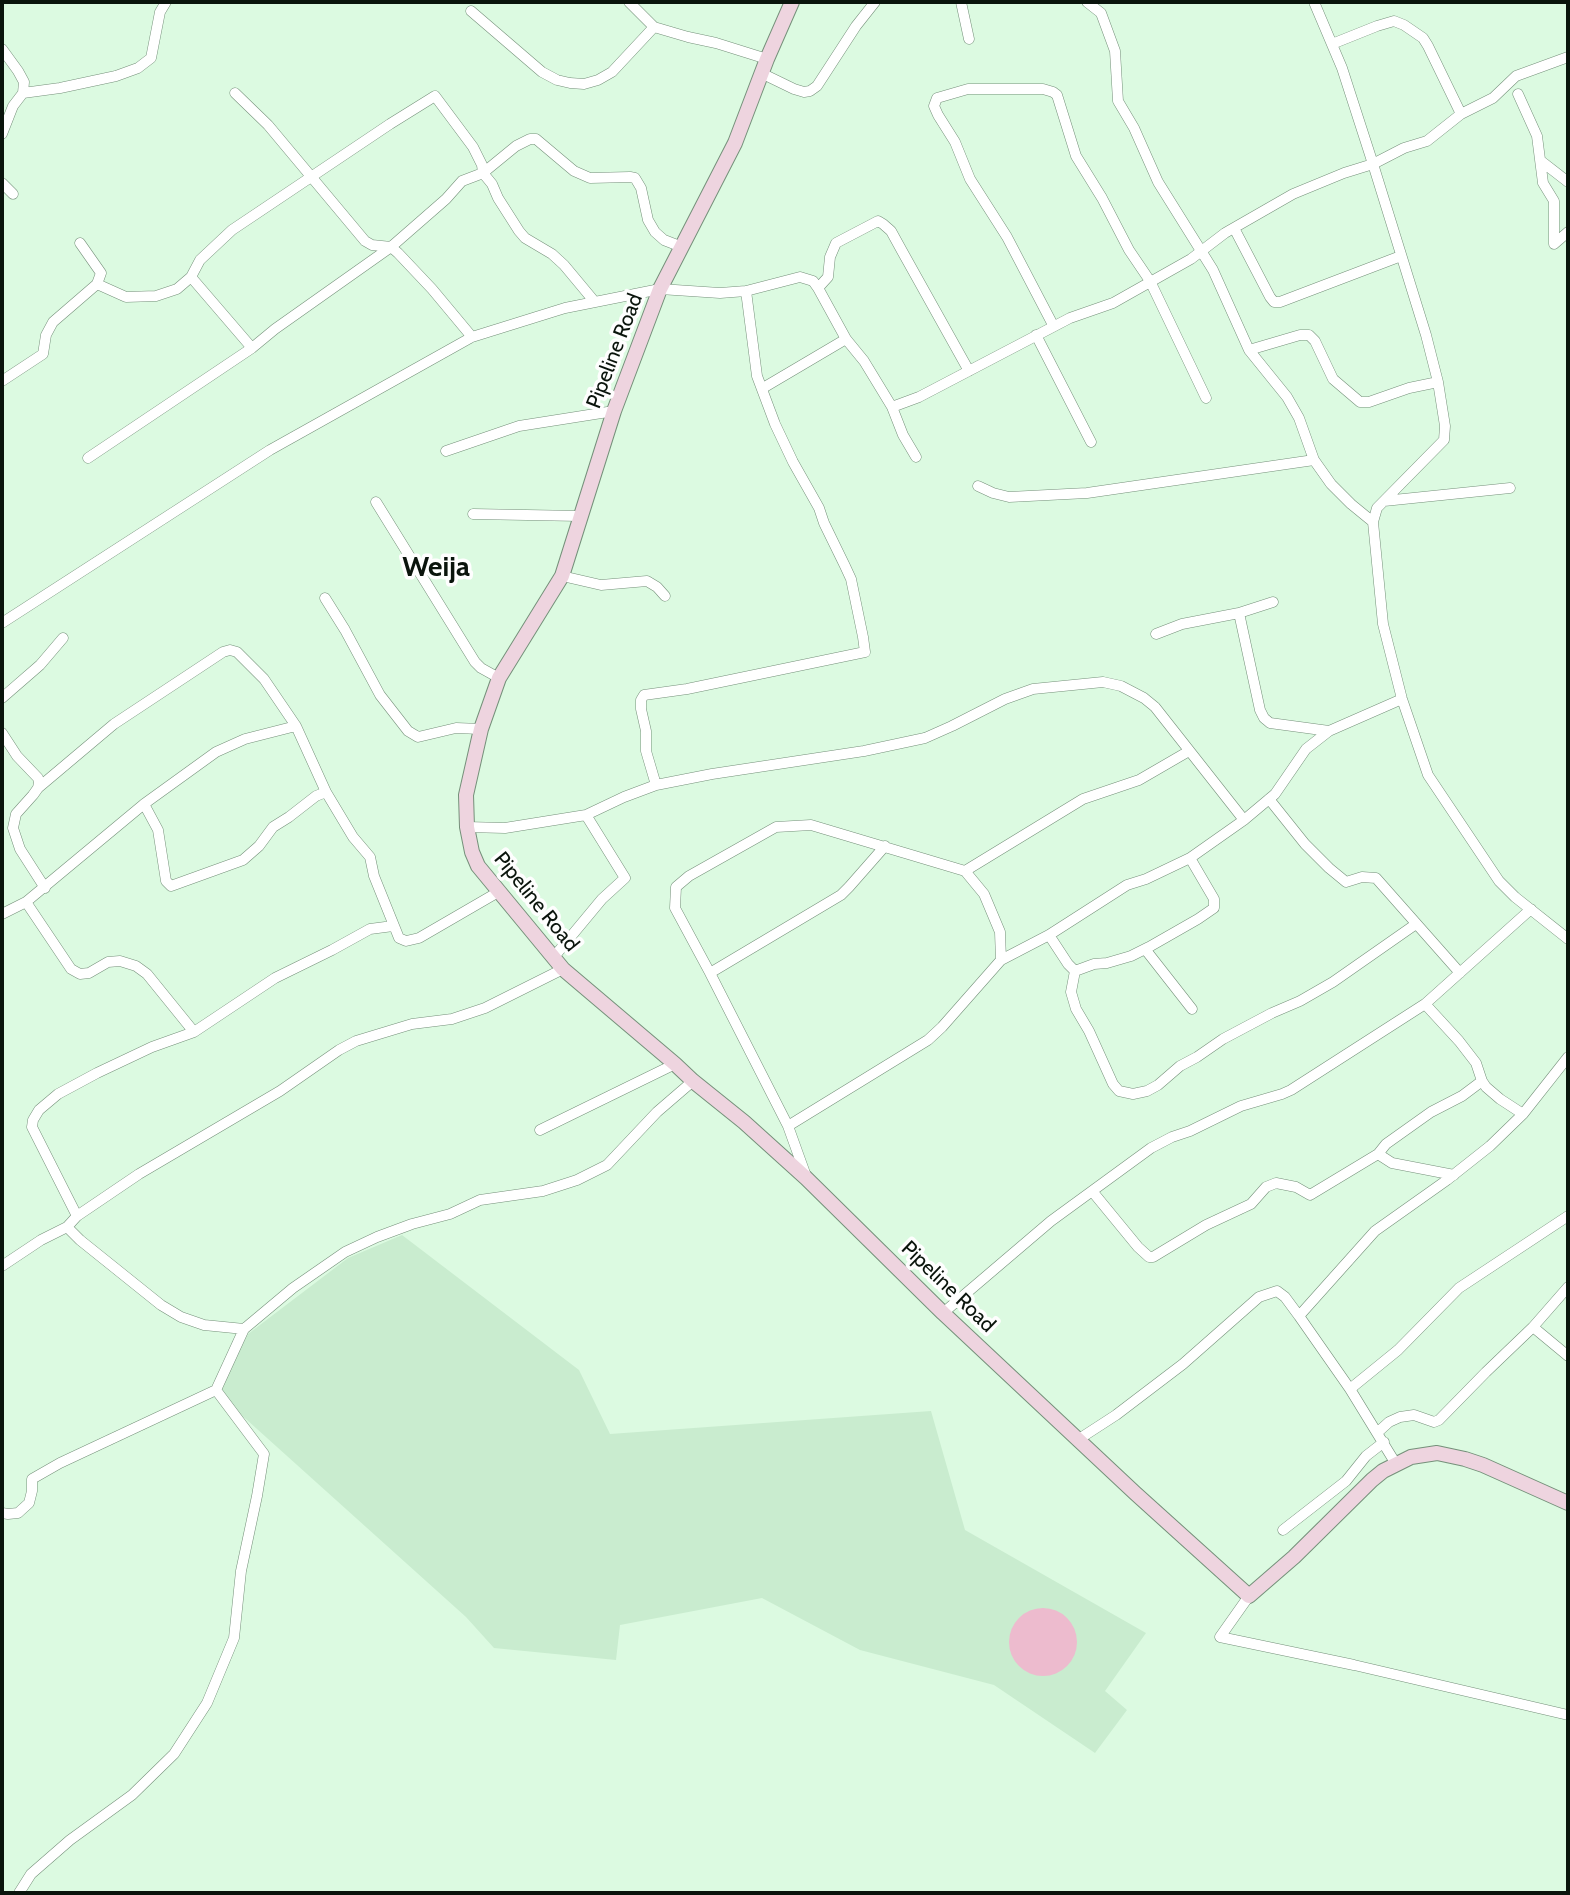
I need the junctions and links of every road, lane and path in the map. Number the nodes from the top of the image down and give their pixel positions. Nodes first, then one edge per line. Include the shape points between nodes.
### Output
1 (166, 2) edge
2 (629, 2) edge
3 (792, 2) edge
4 (875, 2) edge
5 (961, 2) edge
6 (1087, 2) edge
7 (1314, 2) edge
8 (471, 11) dead end
9 (654, 27) junction
10 (970, 39) dead end
11 (1332, 44) junction
12 (2, 48) edge
13 (1568, 57) edge
14 (764, 66) junction
15 (23, 93) junction
16 (235, 93) dead end
17 (1518, 94) dead end
18 (1461, 114) junction
19 (3, 127) edge
20 (1541, 161) junction
21 (1373, 164) junction
22 (482, 173) junction
23 (311, 177) junction
24 (2, 183) edge
25 (1568, 183) edge
26 (13, 194) dead end
27 (1234, 228) junction
28 (1568, 232) edge
29 (80, 243) dead end
30 (391, 247) junction
31 (682, 247) junction
32 (1200, 251) junction
33 (1401, 256) junction
34 (191, 277) junction
35 (1150, 281) junction
36 (97, 284) junction
37 (818, 288) junction
38 (660, 289) junction
39 (746, 291) junction
40 (594, 302) junction
41 (1053, 325) junction
42 (1036, 335) junction
43 (472, 337) junction
44 (846, 339) junction
45 (252, 348) junction
46 (1249, 350) junction
47 (969, 371) junction
48 (2, 381) edge
49 (1438, 382) junction
50 (763, 388) junction
51 (1206, 398) dead end
52 (892, 407) junction
53 (614, 411) junction
54 (1091, 442) dead end
55 (446, 451) dead end
56 (916, 457) dead end
57 (88, 458) dead end
58 (1314, 460) junction
59 (978, 486) dead end
60 (1510, 488) dead end
61 (1383, 501) junction
62 (376, 502) dead end
63 (473, 514) dead end
64 (580, 516) junction
65 (1373, 522) junction
66 (562, 576) junction
67 (665, 596) dead end
68 (325, 598) dead end
69 (1273, 602) dead end
70 (1240, 613) junction
71 (2, 622) edge
72 (1156, 635) dead end
73 (63, 638) dead end
74 (499, 678) junction
75 (2, 698) edge
76 (1402, 699) junction
77 (296, 726) junction
78 (481, 729) junction
79 (1329, 731) junction
80 (2, 733) edge
81 (1189, 751) junction
82 (656, 785) junction
83 (38, 788) junction
84 (326, 792) junction
85 (1269, 799) junction
86 (145, 804) junction
87 (586, 815) junction
88 (1244, 820) junction
89 (467, 827) junction
90 (885, 846) junction
91 (1189, 858) junction
92 (965, 871) junction
93 (45, 888) junction
94 (500, 891) junction
95 (26, 902) junction
96 (1531, 909) junction
97 (2, 914) edge
98 (1416, 924) junction
99 (393, 926) junction
100 (1049, 935) junction
101 (1568, 939) edge
102 (1145, 949) junction
103 (1001, 960) junction
104 (558, 964) junction
105 (1075, 971) junction
106 (710, 973) junction
107 (1460, 973) junction
108 (1425, 1004) junction
109 (1192, 1009) dead end
110 (194, 1032) junction
111 (1568, 1057) edge
112 (675, 1064) junction
113 (693, 1081) junction
114 (1482, 1081) junction
115 (1523, 1114) junction
116 (788, 1126) junction
117 (540, 1130) dead end
118 (1378, 1154) junction
119 (1454, 1175) junction
120 (806, 1178) junction
121 (1092, 1191) junction
122 (77, 1216) junction
123 (1568, 1216) edge
124 (67, 1227) junction
125 (2, 1266) edge
126 (1568, 1287) edge
127 (943, 1313) junction
128 (1299, 1316) junction
129 (1533, 1327) junction
130 (244, 1329) junction
131 (1568, 1356) edge
132 (1350, 1389) junction
133 (216, 1390) junction
134 (1378, 1432) junction
135 (1079, 1439) junction
136 (1384, 1442) junction
137 (1396, 1464) junction
138 (1568, 1503) edge
139 (2, 1513) edge
140 (1283, 1530) dead end
141 (1249, 1596) junction
142 (1568, 1715) edge
143 (19, 1893) edge

1 - 15 street via 151,58 138,68
2 - 9 street
3 - 14 street, Pipeline Road
4 - 14 street via 810,91 794,89
5 - 10 street
6 - 32 street via 1101,13 1115,51 1118,101 1158,182
7 - 11 street
8 - 9 street via 542,72 570,83 584,84 612,72
9 - 14 street via 716,43
11 - 18 street via 1394,21 1404,25 1423,38
11 - 21 street
12 - 15 street via 24,82
13 - 18 street via 1516,76 1493,98
14 - 31 street, Pipeline Road via 735,143
15 - 19 street
16 - 23 street
17 - 20 street via 1537,136
18 - 21 street via 1427,141
20 - 25 street
20 - 28 street via 1543,183 1554,201 1555,244
21 - 27 street via 1293,194
21 - 33 street
22 - 23 street via 473,147 435,96
22 - 30 street via 462,181
22 - 31 street via 516,146 536,139 574,171 590,178 635,178 655,232
22 - 40 street via 519,231 564,265
23 - 30 street via 365,240
23 - 34 street via 232,230 200,260
24 - 26 street
27 - 32 street
27 - 33 street via 1274,302
29 - 36 street via 101,273
30 - 43 street
30 - 45 street
31 - 38 street, Pipeline Road
32 - 35 street
32 - 46 street
33 - 49 street
34 - 36 street via 177,289 156,296 126,297
34 - 45 street
35 - 41 street via 1113,303
35 - 41 street via 1076,156 1058,96 1043,89 968,89 937,98 934,106 970,179 1007,237
35 - 51 street
36 - 48 street via 53,323 43,355
37 - 39 street via 800,277
37 - 44 street
37 - 47 street via 828,276 836,243 878,221 891,232
38 - 39 street
38 - 40 street
38 - 53 street, Pipeline Road
39 - 50 street via 757,376
40 - 43 street
41 - 42 street
42 - 47 street
42 - 54 street
43 - 71 street via 270,450
44 - 50 street
44 - 52 street
45 - 57 street
46 - 49 street via 1309,335 1333,379 1360,402
46 - 58 street via 1287,397
47 - 52 street
49 - 61 street via 1444,440
50 - 82 street via 775,424 851,579 865,652 644,695 640,709
52 - 56 street
53 - 55 street via 519,426
53 - 64 street, Pipeline Road
58 - 59 street via 1087,493 1009,497
58 - 65 street via 1331,484
60 - 61 street
61 - 65 street
62 - 74 street via 475,662
63 - 64 street
64 - 66 street, Pipeline Road
65 - 76 street via 1383,624
66 - 67 street via 601,585 647,581
66 - 74 street, Pipeline Road
68 - 78 street via 380,695 408,731 418,737 456,728
69 - 70 street
70 - 72 street via 1182,624
70 - 79 street via 1264,718 1270,723
73 - 75 street
74 - 78 street, Pipeline Road
76 - 79 street
76 - 96 street via 1428,775 1499,881
77 - 83 street via 264,679 230,649 114,724
77 - 84 street
77 - 86 street via 216,752
78 - 89 street, Pipeline Road via 466,795
79 - 85 street via 1306,750
80 - 83 street via 38,778
81 - 82 street via 1155,706 1121,686 1103,682 1033,689 925,738
81 - 88 street
81 - 92 street via 1139,780 1083,799
82 - 87 street
83 - 93 street via 16,814 13,828 20,849
84 - 86 street via 273,827 243,860 172,886 166,881 158,830
84 - 99 street via 370,858
85 - 88 street
85 - 98 street via 1329,868 1346,882 1376,878
86 - 93 street
87 - 89 street via 513,827
87 - 104 street via 625,878 602,899
88 - 91 street
89 - 94 street, Pipeline Road via 478,866
90 - 92 street
90 - 106 street via 841,895
90 - 106 street via 811,825 776,827 689,876 676,887 675,908
91 - 100 street via 1128,885
91 - 102 street via 1214,899 1214,908
92 - 103 street via 984,894 1000,932
93 - 95 street
94 - 99 street via 419,938 406,941
94 - 104 street, Pipeline Road
95 - 97 street
95 - 110 street via 71,969 89,973 120,961 136,966
96 - 101 street
96 - 107 street
98 - 105 street via 1333,982 1223,1038 1158,1085 1133,1094 1119,1091 1113,1084 1076,1009 1072,992
98 - 107 street
99 - 110 street via 370,929 275,978
100 - 103 street
100 - 105 street
102 - 105 street
102 - 109 street
103 - 116 street via 928,1040
104 - 112 street, Pipeline Road
104 - 122 street via 485,1008 356,1041
106 - 116 street
107 - 108 street
108 - 114 street via 1476,1063
108 - 121 street via 1291,1090 1241,1106 1160,1142
110 - 122 street via 97,1073 39,1110 32,1128
111 - 115 street
112 - 113 street, Pipeline Road
112 - 117 street
113 - 120 street, Pipeline Road
113 - 130 street via 656,1112 607,1165 543,1191 480,1199 450,1214 377,1237 314,1273
114 - 115 street
114 - 118 street via 1431,1112
115 - 119 street
116 - 120 street
118 - 119 street via 1392,1163
118 - 121 street via 1310,1195 1276,1183 1266,1187 1251,1204 1153,1257 1138,1247
119 - 128 street via 1375,1231
120 - 127 street, Pipeline Road
121 - 127 street
122 - 124 street
123 - 132 street via 1459,1288 1398,1350
124 - 125 street
124 - 130 street via 181,1317 204,1325
126 - 129 street
127 - 135 street, Pipeline Road
128 - 132 street
128 - 135 street via 1277,1291 1259,1297 1183,1364
129 - 131 street
129 - 134 street via 1439,1420 1401,1417
130 - 133 street
132 - 134 street
133 - 139 street via 32,1479 29,1503 18,1513
133 - 143 street via 264,1454 241,1571 234,1638 207,1703 174,1754 132,1796 31,1874
134 - 136 street
135 - 141 street, Pipeline Road
136 - 137 street
136 - 140 street via 1346,1481
137 - 138 street via 1426,1453 1446,1454 1483,1465
137 - 141 street via 1372,1480
141 - 142 street via 1220,1637

